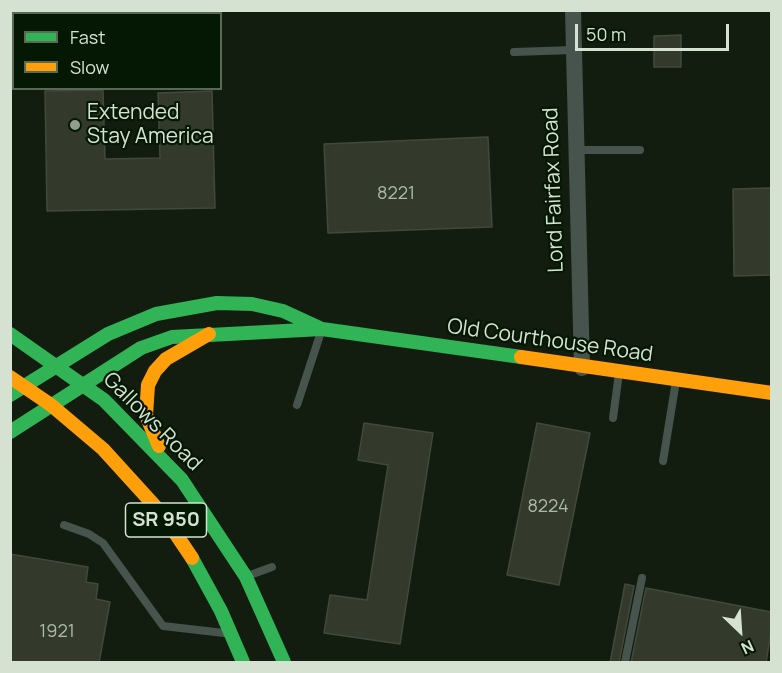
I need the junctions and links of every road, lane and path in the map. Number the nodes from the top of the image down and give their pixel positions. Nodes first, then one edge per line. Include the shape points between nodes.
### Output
1 (573, 10) edge
2 (573, 50) junction
3 (514, 52) dead end
4 (575, 150) junction
5 (640, 150) dead end
6 (322, 329) junction
7 (10, 334) edge
8 (209, 334) junction
9 (57, 364) junction
10 (582, 368) junction
11 (619, 373) junction
12 (10, 377) edge
13 (676, 381) junction
14 (84, 384) junction
15 (24, 387) junction
16 (771, 393) edge
17 (10, 395) edge
18 (51, 405) junction
19 (297, 405) dead end
20 (613, 418) dead end
21 (10, 432) edge
22 (166, 460) junction
23 (663, 461) dead end
24 (64, 525) dead end
25 (272, 567) dead end
26 (246, 577) junction
27 (642, 578) dead end
28 (231, 633) junction
29 (243, 663) edge
30 (284, 663) edge
31 (625, 663) edge

1 - 2 street, Lord Fairfax Road
2 - 3 lane
2 - 4 street, Lord Fairfax Road
4 - 5 lane
4 - 10 street, Lord Fairfax Road
6 - 8 main road, Old Courthouse Road
6 - 9 main road, Old Courthouse Road via 284,311 252,304 198,306 156,314 130,324
6 - 10 main road, Old Courthouse Road
6 - 19 lane
7 - 9 main road, Gallows Road
8 - 14 main road, Old Courthouse Road via 172,337 141,348
8 - 22 main road via 166,359 148,386 146,415
9 - 14 main road, Gallows Road / SR 950
9 - 15 main road, Old Courthouse Road
10 - 11 main road, Old Courthouse Road
11 - 13 main road, Old Courthouse Road
11 - 20 lane
12 - 15 main road
13 - 16 main road, Old Courthouse Road
13 - 23 lane
14 - 18 main road, Old Courthouse Road
14 - 22 main road, Gallows Road / SR 950
15 - 17 main road, Old Courthouse Road
15 - 18 main road
18 - 21 main road, Old Courthouse Road
18 - 28 main road, SR 950 via 103,449 163,515 187,549
22 - 26 main road, Gallows Road / SR 950
24 - 28 lane via 103,543 163,626
25 - 26 lane
26 - 30 main road, Gallows Road / SR 950
27 - 31 lane
28 - 29 main road, SR 950

